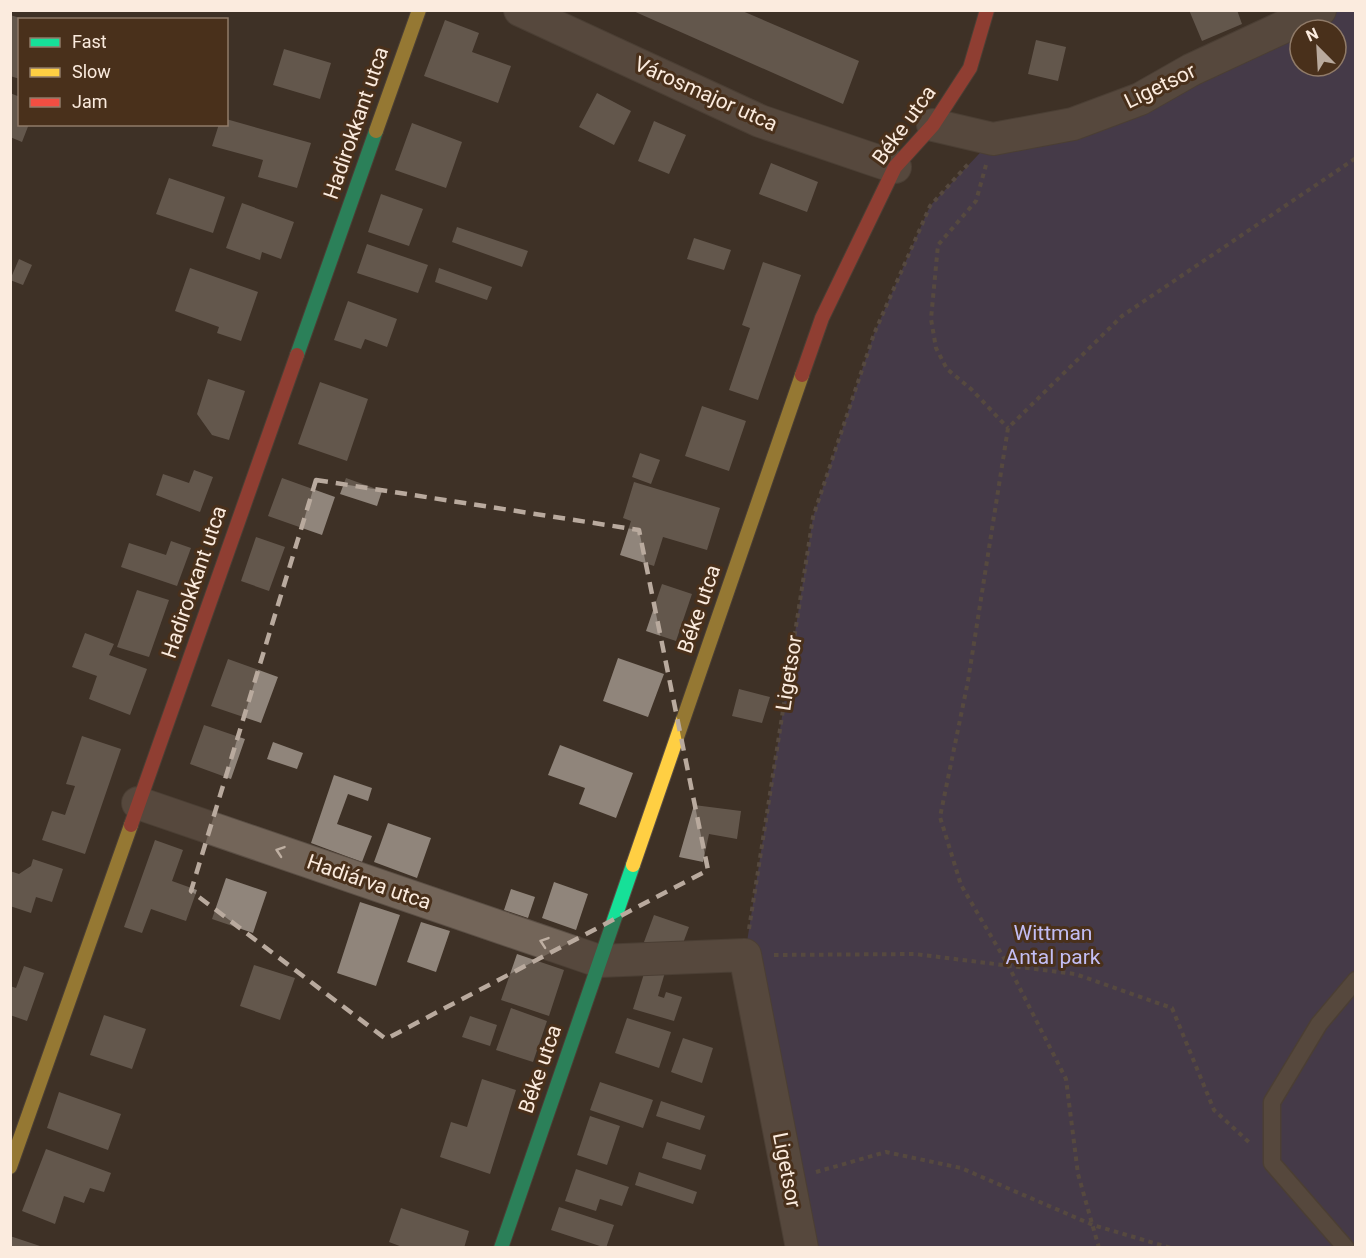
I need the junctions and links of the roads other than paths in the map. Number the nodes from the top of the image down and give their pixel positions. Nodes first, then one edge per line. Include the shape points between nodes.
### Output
1 (419, 10) edge
2 (520, 10) edge
3 (987, 10) edge
4 (1320, 10) edge
5 (933, 124) junction
6 (895, 167) junction
7 (138, 802) junction
8 (599, 962) junction
9 (1356, 980) edge
10 (10, 1167) edge
11 (501, 1248) edge
12 (802, 1248) edge
13 (1346, 1248) edge

1 - 7 street, Hadirokkant utca
2 - 6 street, Városmajor utca via 760,121
3 - 5 street, Béke utca via 970,68
4 - 5 street, Ligetsor via 1191,70 1140,99 1072,124 993,139
5 - 6 street, Béke utca
6 - 8 street, Béke utca via 822,318
8 -> 7 street, Hadiárva utca
7 - 10 street, Hadirokkant utca
8 - 11 street, Béke utca
8 - 12 street, Ligetsor via 745,955
9 - 13 lane via 1319,1024 1272,1102 1272,1163

